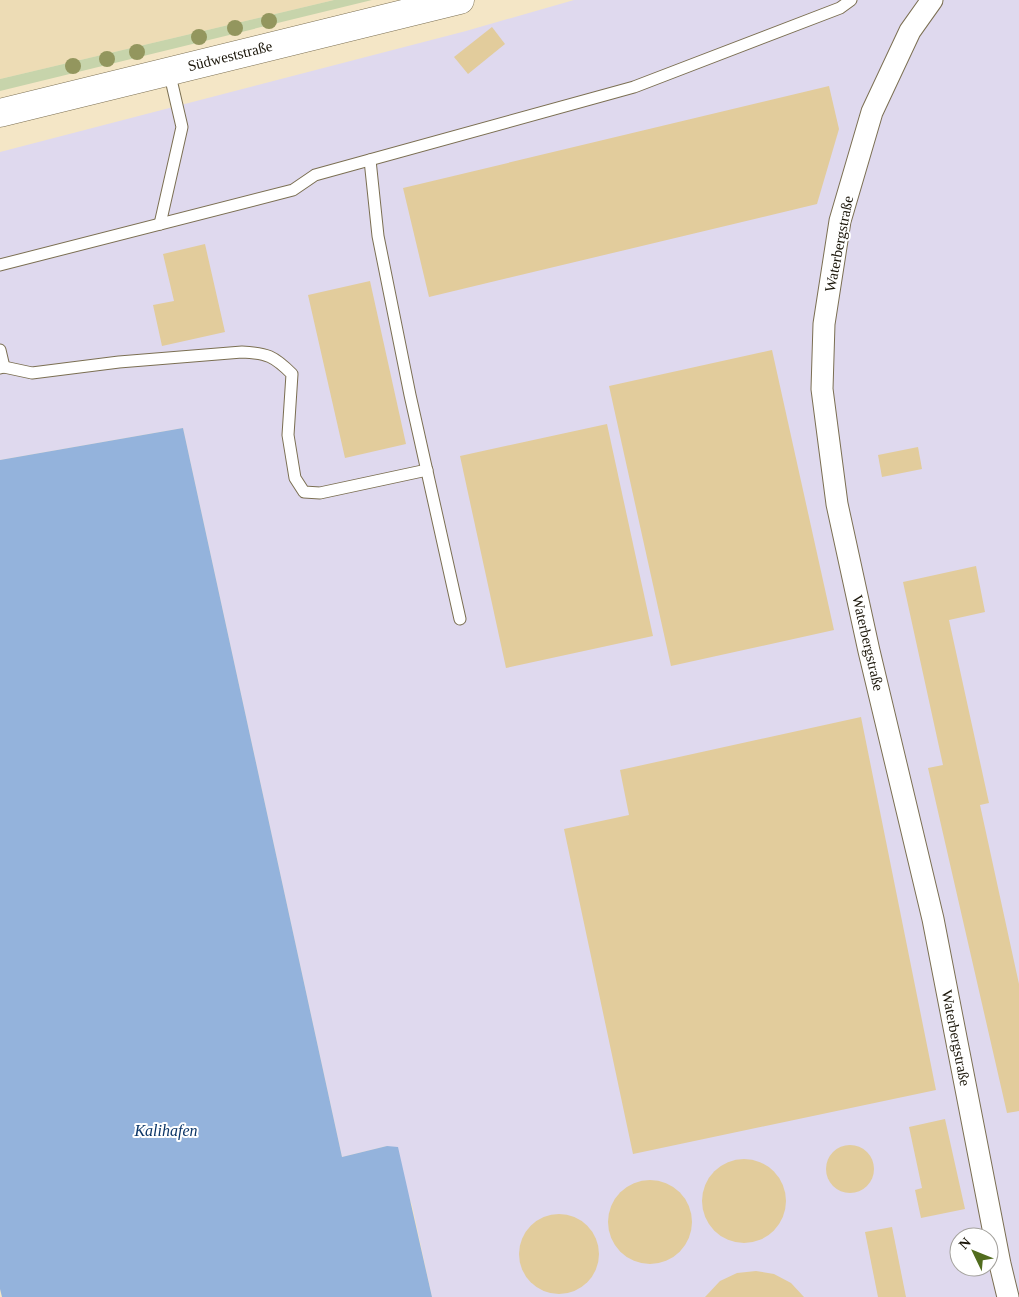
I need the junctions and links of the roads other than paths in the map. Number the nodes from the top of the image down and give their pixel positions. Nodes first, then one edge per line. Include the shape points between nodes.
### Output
1 (460, 0) edge
2 (851, 0) edge
3 (932, 0) edge
4 (169, 72) junction
5 (0, 113) edge
6 (370, 160) junction
7 (160, 224) junction
8 (0, 265) edge
9 (0, 350) edge
10 (2, 367) edge
11 (427, 470) junction
12 (460, 619) dead end
13 (1008, 1297) edge

1 - 4 street, Südweststraße
2 - 6 lane via 840,8 634,87
3 - 13 street, Waterbergstraße via 910,32 872,112 840,221 824,324 822,389 837,504 933,919
4 - 5 street, Südweststraße
4 - 7 lane via 182,127
6 - 7 lane via 315,175 293,190
6 - 11 lane via 378,236
7 - 8 lane
9 - 10 lane
10 - 11 lane via 32,373 119,362 260,353 278,360 292,374 288,434 295,478 304,492 320,493
11 - 12 lane

